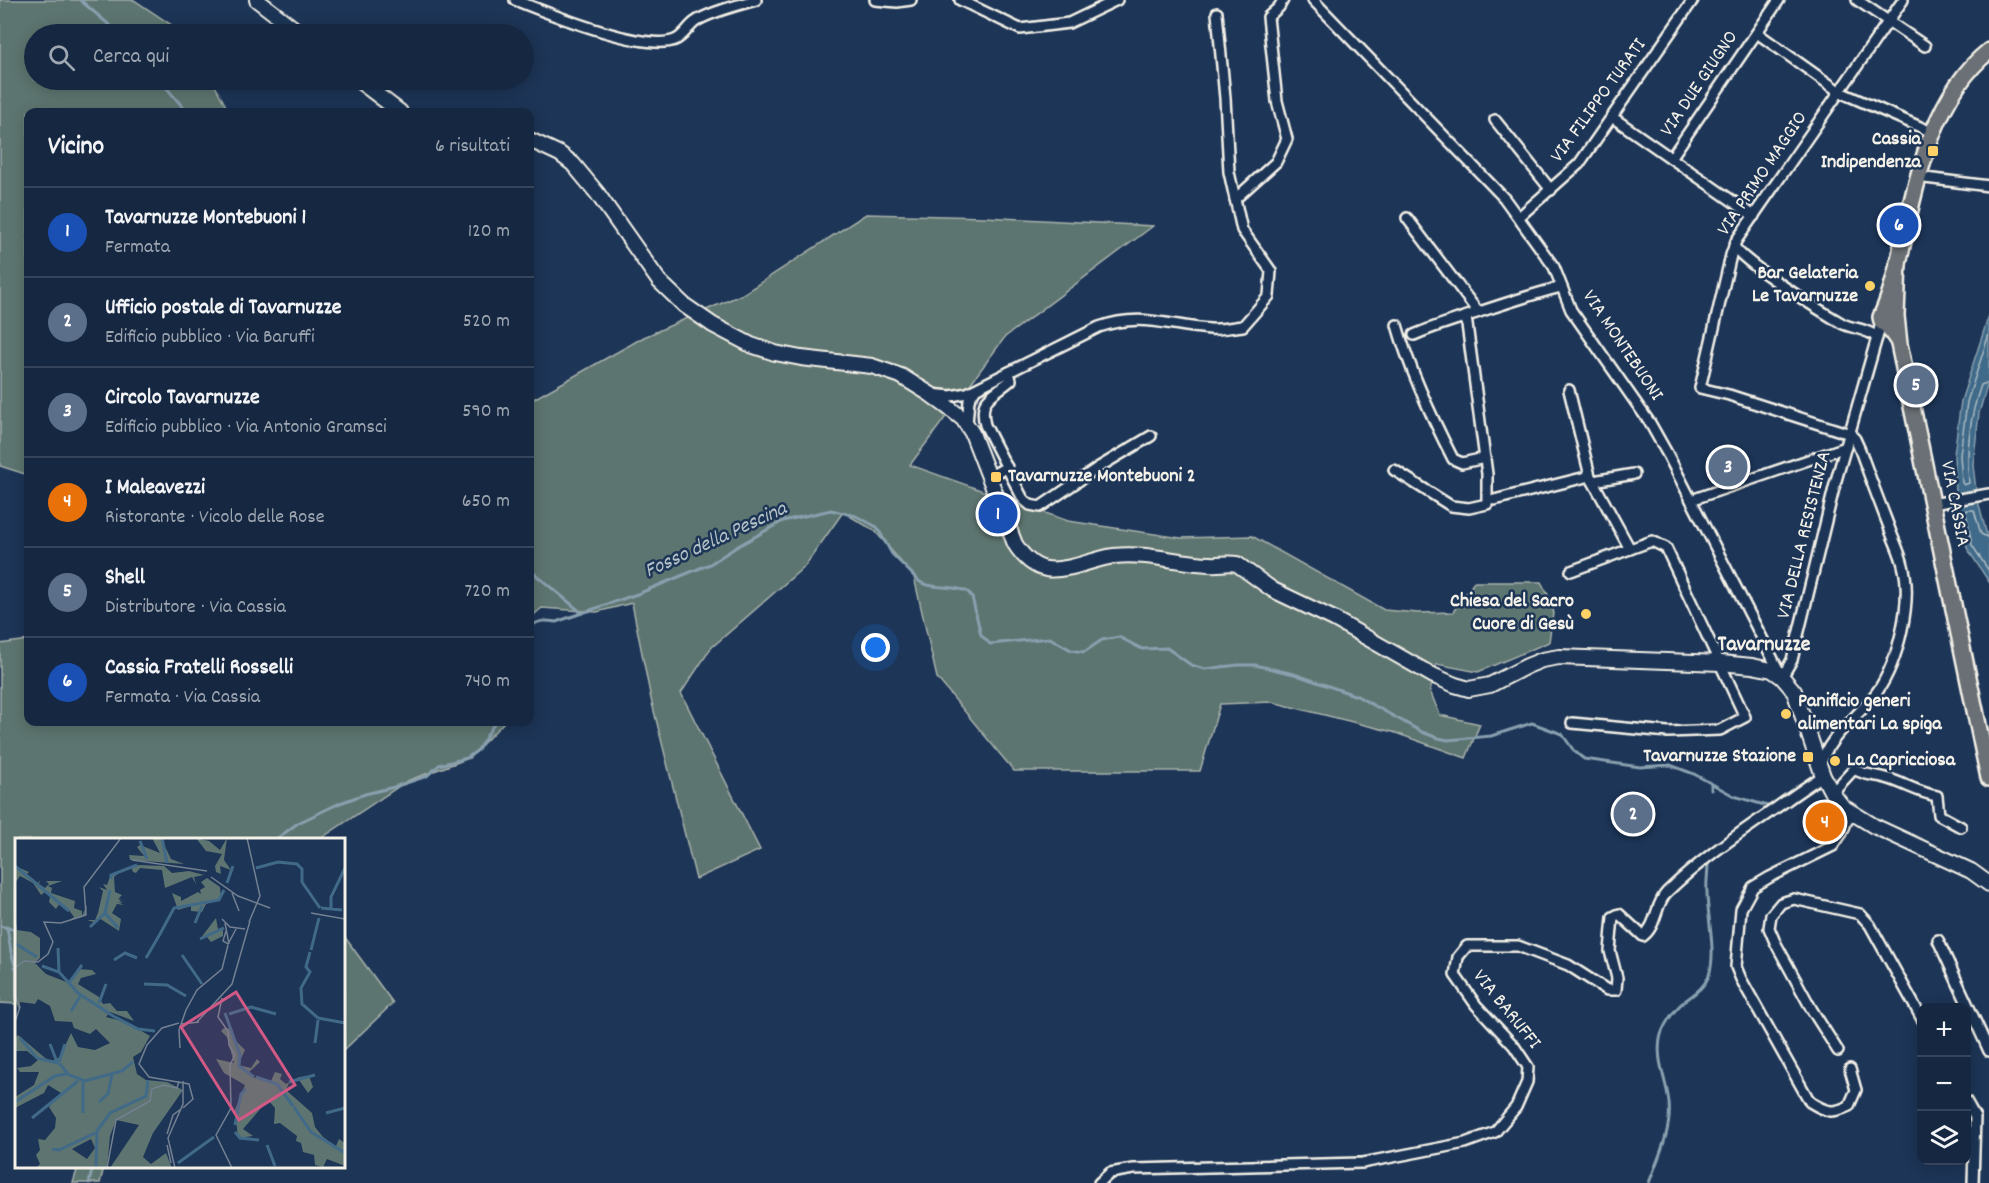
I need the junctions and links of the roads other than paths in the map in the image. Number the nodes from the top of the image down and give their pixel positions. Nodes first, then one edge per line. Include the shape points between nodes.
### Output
1 (257, 0) edge
2 (515, 0) edge
3 (756, 0) edge
4 (876, 0) edge
5 (911, 0) edge
6 (960, 0) edge
7 (1117, 0) edge
8 (1283, 0) edge
9 (1313, 0) edge
10 (1693, 0) edge
11 (1779, 0) edge
12 (1857, 0) edge
13 (1904, 0) edge
14 (1218, 13) dead end
15 (1888, 21) junction
16 (288, 24) edge
17 (1757, 33) junction
18 (1925, 46) dead end
19 (1989, 51) edge
20 (371, 90) edge
21 (1840, 92) junction
22 (395, 108) edge
23 (1612, 117) junction
24 (1495, 120) dead end
25 (1934, 133) junction
26 (534, 142) edge
27 (1671, 158) junction
28 (1917, 177) junction
29 (1989, 186) edge
30 (1551, 190) junction
31 (1235, 199) junction
32 (1754, 216) junction
33 (1519, 217) junction
34 (1407, 218) dead end
35 (1734, 246) junction
36 (1561, 287) junction
37 (1478, 312) junction
38 (1466, 317) junction
39 (1889, 318) junction
40 (1397, 325) dead end
41 (1414, 335) dead end
42 (1876, 343) junction
43 (1009, 372) junction
44 (1569, 390) dead end
45 (930, 394) junction
46 (970, 394) junction
47 (953, 411) junction
48 (967, 424) junction
49 (1850, 434) junction
50 (1151, 436) dead end
51 (1846, 447) junction
52 (1485, 458) junction
53 (1007, 467) junction
54 (1394, 470) dead end
55 (1634, 474) dead end
56 (990, 476) junction
57 (1591, 479) junction
58 (1986, 495) edge
59 (1494, 500) dead end
60 (1691, 500) junction
61 (1932, 504) junction
62 (1630, 549) junction
63 (1571, 571) dead end
64 (1721, 663) junction
65 (1782, 677) junction
66 (1572, 723) dead end
67 (1809, 735) junction
68 (1830, 743) junction
69 (1822, 772) junction
70 (1989, 778) edge
71 (1832, 793) junction
72 (1850, 813) junction
73 (1961, 826) dead end
74 (1988, 880) edge
75 (1938, 940) dead end
76 (1917, 1010) edge
77 (1989, 1051) edge
78 (1838, 1052) dead end
79 (1850, 1069) dead end
80 (1971, 1110) edge
81 (1099, 1183) edge
82 (1973, 1183) edge

1 - 16 main road
2 - 3 street via 576,24 656,41 676,40 697,20
4 - 5 street
6 - 7 street via 1020,29 1069,24
8 - 31 street via 1268,17 1277,101 1287,139 1276,162
9 - 33 street, VIA MONTEBUONI
10 - 23 street, VIA FILIPPO TURATI
11 - 17 street, VIA DUE GIUGNO
12 - 15 street
13 - 15 street, VIA PRIMO MAGGIO
14 - 31 street via 1229,172
15 - 18 street
15 - 21 street, VIA PRIMO MAGGIO
17 - 21 street
17 - 27 street, VIA DUE GIUGNO
19 - 25 main road via 1961,81
20 - 22 main road
21 - 25 street
21 - 32 street, VIA PRIMO MAGGIO
23 - 27 street
23 - 30 street, VIA FILIPPO TURATI via 1579,164
24 - 30 street, VIA FILIPPO TURATI
25 - 28 main road
26 - 45 main road via 573,164 659,280 679,301 713,325 775,353 886,370
27 - 32 street
28 - 29 street
28 - 39 main road
30 - 33 street, VIA FILIPPO TURATI
31 - 43 street via 1242,230 1271,271 1269,296 1243,326 1212,330 1151,320 1116,321
32 - 35 street, VIA PRIMO MAGGIO
33 - 36 street, VIA MONTEBUONI via 1554,267
34 - 37 street
35 - 42 street via 1747,260 1830,316 1871,333
35 - 49 street, VIA PRIMO MAGGIO via 1700,388
36 - 37 street
36 - 60 street, VIA MONTEBUONI via 1571,310 1650,423
37 - 38 street
38 - 41 street
38 - 52 street
39 - 42 street, VIA DELLA RESISTENZA
39 - 61 main road, VIA CASSIA via 1899,344
40 - 52 street via 1412,369 1453,459 1462,463
42 - 49 street, VIA DELLA RESISTENZA
43 - 46 street
43 - 53 street via 1011,380 991,393 983,416
44 - 57 street
45 - 46 street
45 - 47 main road
46 - 47 street
46 - 48 street
47 - 48 main road
48 - 56 main road
49 - 51 street, VIA DELLA RESISTENZA
49 - 68 street via 1860,450 1904,566 1905,606 1897,648 1884,680
50 - 53 street via 1040,507 1023,498
51 - 60 street
51 - 65 street, VIA DELLA RESISTENZA via 1792,660
52 - 54 street via 1487,504 1469,508 1451,506
53 - 56 street
55 - 57 street
56 - 64 main road via 1015,544 1023,556 1043,569 1057,570 1116,556 1210,564 1231,562 1273,590 1334,619 1432,675 1462,687 1490,686 1527,666 1559,657
57 - 59 street
57 - 62 street
58 - 61 street
60 - 65 street, VIA MONTEBUONI
61 - 70 main road, VIA CASSIA
62 - 63 street
62 - 64 street via 1652,541 1666,548
64 - 65 main road via 1763,667
64 - 66 street via 1745,717 1720,730 1668,732
65 - 67 main road, VIA MONTEBUONI via 1794,691
67 - 68 street via 1820,744
67 - 69 main road, VIA MONTEBUONI
68 - 69 street
69 - 71 main road, VIA MONTEBUONI
69 - 81 street, VIA BARUFFI via 1686,874 1663,897 1649,932 1643,936 1619,914 1612,917 1610,951 1616,990 1607,990 1568,965 1518,946 1467,946 1458,957 1455,975 1528,1067 1527,1082 1516,1107 1495,1132 1465,1143 1362,1163 1132,1169 1110,1173
71 - 72 main road, VIA MONTEBUONI
71 - 73 street via 1854,769 1865,776 1886,777 1923,794 1937,796 1939,816
72 - 74 main road
72 - 79 street via 1833,846 1753,887 1741,909 1736,967 1810,1102 1822,1110 1836,1112 1849,1106 1856,1090
75 - 77 street
76 - 78 street via 1860,914 1794,899 1781,903 1771,915 1769,928 1774,942
80 - 82 street via 1975,1117

